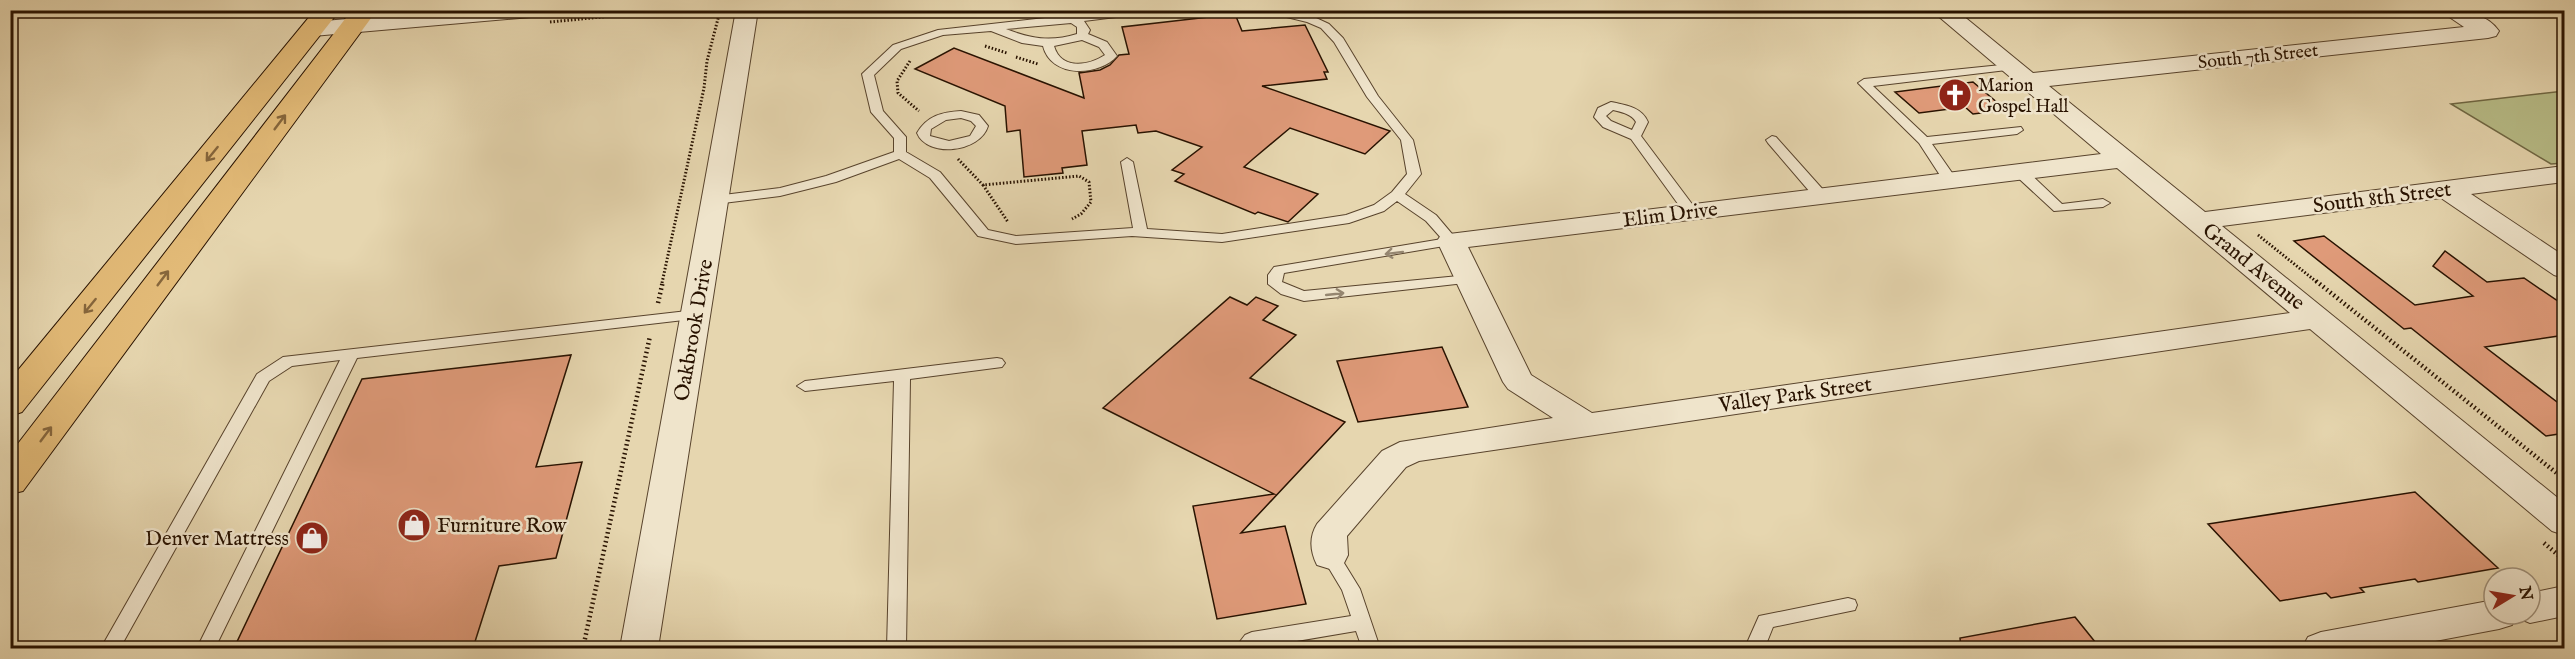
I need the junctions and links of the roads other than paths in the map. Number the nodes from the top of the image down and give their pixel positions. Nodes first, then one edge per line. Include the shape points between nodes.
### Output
1 (747, 10) edge
2 (1148, 10) edge
3 (1263, 10) edge
4 (1942, 10) edge
5 (2450, 10) edge
6 (537, 17) edge
7 (340, 19) edge
8 (1073, 19) junction
9 (992, 27) junction
10 (1082, 36) junction
11 (1048, 44) junction
12 (2019, 74) junction
13 (2017, 130) dead end
14 (1635, 136) dead end
15 (1772, 140) dead end
16 (1924, 141) junction
17 (930, 142) dead end
18 (900, 154) junction
19 (2124, 159) junction
20 (1127, 162) dead end
21 (2020, 172) junction
22 (2565, 174) edge
23 (1950, 180) junction
24 (2446, 189) junction
25 (1397, 195) junction
26 (1821, 196) junction
27 (715, 200) junction
28 (2103, 202) dead end
29 (1691, 212) junction
30 (2200, 221) junction
31 (1141, 232) junction
32 (1451, 241) junction
33 (2565, 269) edge
34 (1469, 279) junction
35 (696, 315) junction
36 (2318, 318) junction
37 (351, 354) junction
38 (997, 363) dead end
39 (902, 375) junction
40 (805, 386) dead end
41 (10, 404) edge
42 (1586, 424) junction
43 (10, 481) edge
44 (2565, 522) edge
45 (1330, 555) joint
46 (2565, 602) edge
47 (1848, 605) dead end
48 (2542, 606) edge
49 (2482, 617) edge
50 (1363, 622) junction
51 (110, 648) edge
52 (206, 648) edge
53 (639, 648) edge
54 (896, 648) edge
55 (1244, 648) edge
56 (1371, 648) edge
57 (1761, 648) edge
58 (2321, 648) edge

1 - 27 street, Oakbrook Drive
2 - 8 lane
3 - 25 lane via 1310,19 1325,26 1339,40 1373,97 1407,140 1414,174
4 - 12 street, Grand Avenue
5 - 12 street, South 7th Street via 2488,32
6 - 7 street
7 -> 41 highway
43 -> 7 highway
8 - 9 lane
8 - 10 lane via 1082,25
9 - 11 lane via 1028,43
9 - 18 lane via 942,32 897,47 868,74 877,112 900,137
10 - 11 lane
10 - 11 lane via 1108,48 1111,56 1103,63 1071,67 1053,59
12 - 16 lane via 1864,83
12 - 19 street, Grand Avenue
13 - 16 lane
14 - 29 lane
15 - 26 lane
16 - 23 lane
17 - 18 lane
18 - 27 lane via 831,179 780,192
18 - 31 lane via 935,175 983,233 1016,240
19 - 21 street, Elim Drive
19 - 30 street, Grand Avenue
20 - 31 lane
21 - 23 street, Elim Drive
21 - 28 lane via 2059,208
22 - 24 street, South 8th Street
23 - 26 street, Elim Drive
24 - 30 street, South 8th Street
24 - 33 street
25 - 31 lane via 1379,208 1349,219 1273,231 1221,238
25 - 32 lane via 1431,218
26 - 29 street, Elim Drive
27 - 35 street, Oakbrook Drive
29 - 32 street, Elim Drive
30 - 36 street, Grand Avenue
32 - 34 street
32 -> 34 lane via 1407,252 1279,270 1275,284 1304,296
34 - 42 street via 1519,382
35 - 37 lane
35 - 53 street, Oakbrook Drive
36 - 42 street, Valley Park Street
36 - 44 street, Grand Avenue
37 - 51 lane via 288,361 263,378
37 - 52 lane
38 - 39 lane
39 - 40 lane
39 - 54 lane
42 - 45 street, Valley Park Street via 1412,450 1394,459 1329,533
45 - 50 lane via 1351,589
46 - 48 street
47 - 57 lane via 1766,621 1758,643
49 - 58 street
50 - 55 lane via 1252,640
50 - 56 lane

